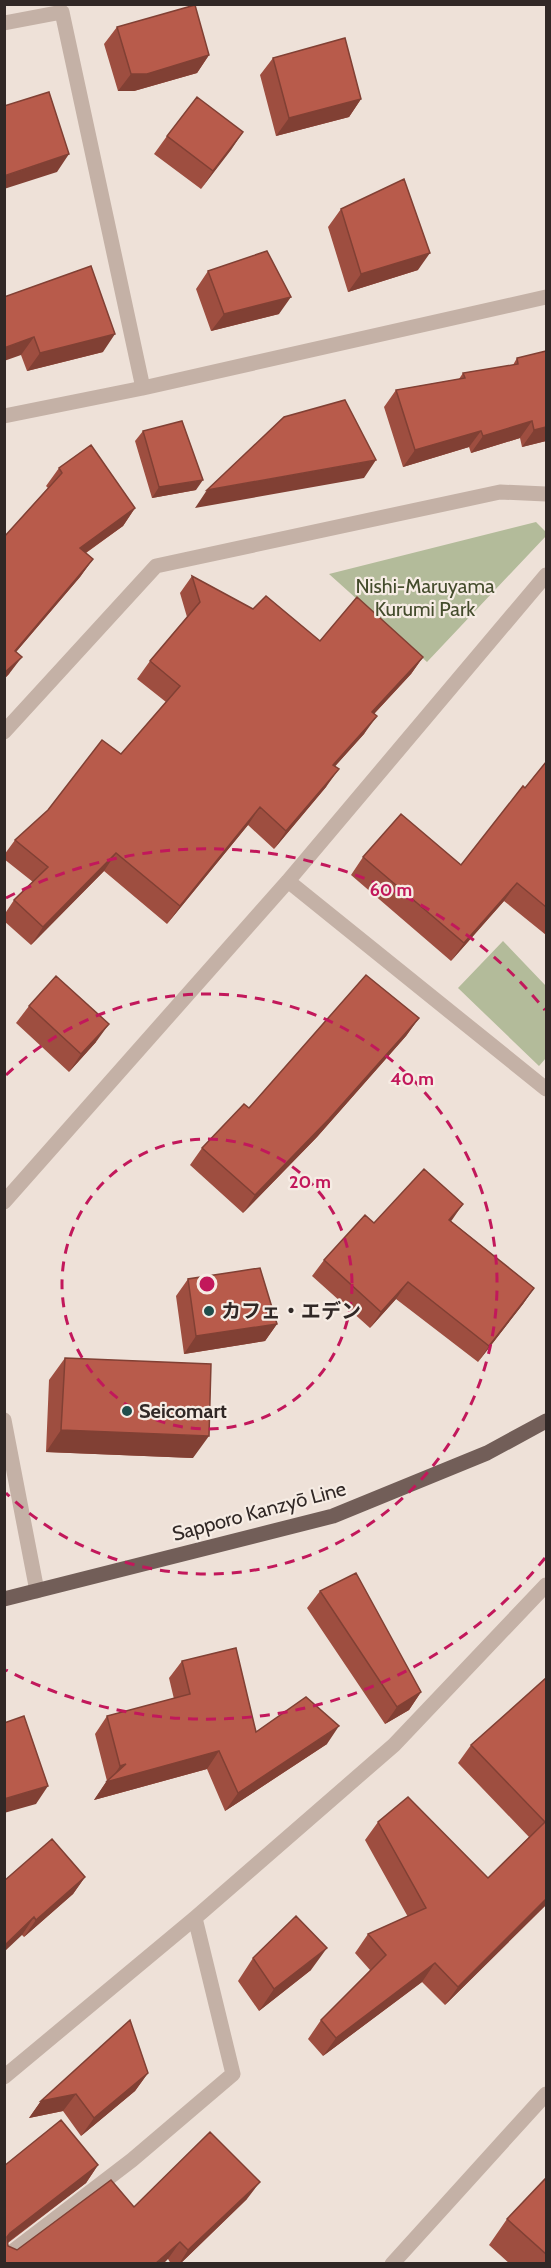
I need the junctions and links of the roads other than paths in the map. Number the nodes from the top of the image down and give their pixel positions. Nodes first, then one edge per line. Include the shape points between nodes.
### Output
1 (4, 23) edge
2 (546, 297) edge
3 (143, 388) junction
4 (4, 416) edge
5 (546, 494) edge
6 (546, 575) edge
7 (4, 732) edge
8 (288, 881) junction
9 (546, 1089) edge
10 (4, 1202) edge
11 (4, 1419) edge
12 (546, 1421) edge
13 (546, 1585) edge
14 (36, 1591) junction
15 (4, 1599) edge
16 (195, 1918) junction
17 (4, 2077) edge
18 (546, 2094) edge
19 (4, 2258) edge
20 (392, 2264) edge

1 - 3 street via 62,12
2 - 3 street
3 - 4 street
5 - 7 street via 501,492 156,566
6 - 8 street
8 - 9 street
8 - 10 street
11 - 14 street
12 - 14 main road, Sapporo Kanzyō Line via 487,1453 333,1516
13 - 16 street via 393,1745
14 - 15 main road, Sapporo Kanzyō Line
16 - 17 street
16 - 19 street via 233,2074 132,2160
18 - 20 street

